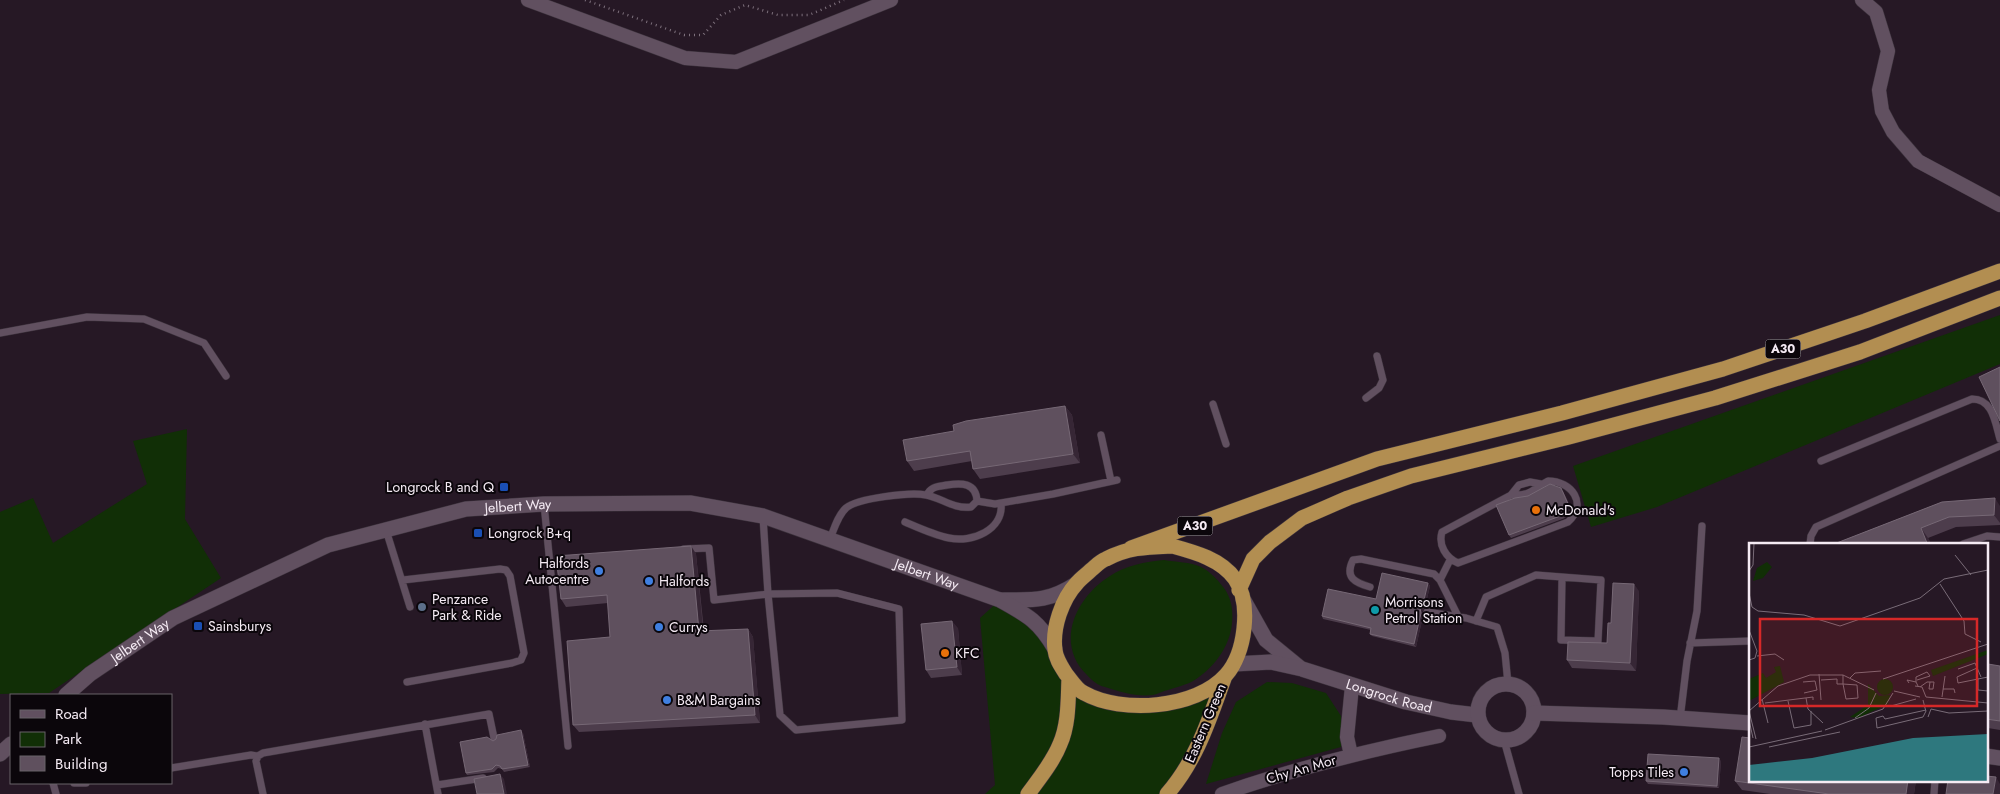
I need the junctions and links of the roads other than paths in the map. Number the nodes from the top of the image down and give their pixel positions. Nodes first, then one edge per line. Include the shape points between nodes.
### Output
1 (528, 0) edge
2 (891, 0) edge
3 (1862, 0) edge
4 (2000, 205) edge
5 (2000, 271) edge
6 (2000, 298) edge
7 (0, 333) edge
8 (1377, 356) dead end
9 (226, 376) dead end
10 (1366, 398) dead end
11 (1213, 404) dead end
12 (1101, 435) dead end
13 (2000, 439) edge
14 (1226, 444) dead end
15 (2000, 446) edge
16 (1821, 461) dead end
17 (1541, 484) junction
18 (927, 495) junction
19 (1511, 496) junction
20 (977, 501) junction
21 (1001, 503) junction
22 (544, 504) junction
23 (763, 516) junction
24 (905, 522) dead end
25 (1702, 526) dead end
26 (386, 530) junction
27 (2000, 537) edge
28 (830, 539) junction
29 (1810, 543) edge
30 (1966, 543) edge
31 (1131, 548) junction
32 (680, 550) edge
33 (1450, 560) junction
34 (1562, 578) junction
35 (403, 580) junction
36 (1440, 580) junction
37 (1076, 584) junction
38 (1370, 586) dead end
39 (768, 594) junction
40 (1241, 594) junction
41 (1000, 600) junction
42 (410, 607) dead end
43 (1426, 612) dead end
44 (1458, 616) junction
45 (1476, 620) junction
46 (1749, 641) edge
47 (1690, 643) junction
48 (1055, 649) junction
49 (1302, 669) junction
50 (1229, 670) junction
51 (1069, 678) junction
52 (408, 682) dead end
53 (1508, 684) junction
54 (1352, 686) junction
55 (67, 694) edge
56 (1534, 713) junction
57 (1477, 715) junction
58 (1680, 719) junction
59 (1749, 723) edge
60 (425, 724) junction
61 (1439, 736) dead end
62 (494, 738) edge
63 (1504, 740) junction
64 (10, 745) edge
65 (568, 746) dead end
66 (0, 754) edge
67 (1351, 755) junction
68 (258, 756) junction
69 (172, 768) edge
70 (491, 777) edge
71 (437, 785) junction
72 (263, 794) edge
73 (438, 794) edge
74 (1028, 794) edge
75 (1167, 794) edge
76 (1222, 794) edge
77 (1519, 794) edge

1 - 2 street via 684,58 736,62
3 - 4 street via 1876,12 1888,51 1879,90 1882,111 1893,132 1918,161
5 - 31 highway, A30 via 1723,369 1377,459
6 - 40 highway, A30 via 1860,352 1715,398 1411,476 1348,498 1302,518 1270,542 1253,560
7 - 9 lane via 87,317 144,319 204,343
8 - 10 lane via 1383,380 1379,388
11 - 14 lane
12 - 21 lane via 1114,480
13 - 16 lane via 1989,406 1984,401 1972,399
15 - 29 lane via 1816,528
17 - 19 lane via 1534,492
17 - 19 lane via 1519,485
17 - 33 lane via 1556,481 1569,486 1577,506 1568,522 1458,563
18 - 20 lane via 958,507 971,507
18 - 20 lane via 936,487 963,483 973,489
18 - 28 lane via 878,497 851,505 838,519
19 - 33 lane via 1442,532 1441,543
20 - 21 lane
21 - 24 lane via 1002,512 993,528 973,537 949,539
22 - 23 street, Jelbert Way via 690,503
22 - 26 street, Jelbert Way via 466,509
22 - 65 lane
23 - 28 street, Jelbert Way
23 - 39 lane
25 - 47 lane via 1697,611
26 - 35 lane
26 - 55 street, Jelbert Way via 328,545 173,618 90,674
27 - 30 lane via 1986,536
28 - 41 street, Jelbert Way
31 - 37 highway via 1104,560
31 - 40 highway via 1172,546 1198,553 1220,565 1235,579
32 - 39 lane via 709,548 714,600
33 - 36 lane
34 - 34 lane via 1601,580 1598,641 1561,640
34 - 45 lane via 1536,575 1486,597
35 - 42 lane
35 - 52 lane via 506,570 510,576 524,653 521,660 512,664
36 - 38 lane via 1434,574 1353,560 1352,578 1357,583
36 - 44 lane
37 - 41 street, Jelbert Way via 1061,594 1041,600
37 - 48 highway via 1057,622
39 - 39 lane via 838,593 899,609 902,720 796,730 780,715
40 - 49 street, Longrock Road via 1266,640
40 - 50 highway via 1245,624 1242,644
41 - 48 street, Jelbert Way via 1030,616
43 - 44 lane
44 - 45 lane
45 - 53 lane via 1497,627 1505,653
46 - 47 lane
47 - 58 lane
48 - 51 highway via 1059,664
49 - 50 street, Longrock Road via 1271,662
49 - 54 street, Longrock Road
50 - 51 highway via 1199,693 1167,704 1132,706 1102,702 1082,692
50 - 75 highway, Eastern Green via 1200,742 1181,778
51 - 74 highway via 1067,714 1060,744
53 - 56 street via 1524,690
53 - 57 street via 1498,684 1482,696
54 - 57 street, Longrock Road via 1406,702
54 - 67 street, Chy An Mor via 1347,736
56 - 58 street
56 - 63 street via 1532,722 1521,736
57 - 63 street via 1482,728 1491,737
58 - 59 street
60 - 62 lane via 489,714
60 - 68 lane
60 - 71 lane
61 - 67 street, Chy An Mor
63 - 77 lane
64 - 66 street
67 - 76 street, Chy An Mor
68 - 69 lane
68 - 72 lane via 256,761
70 - 71 lane
71 - 73 lane

